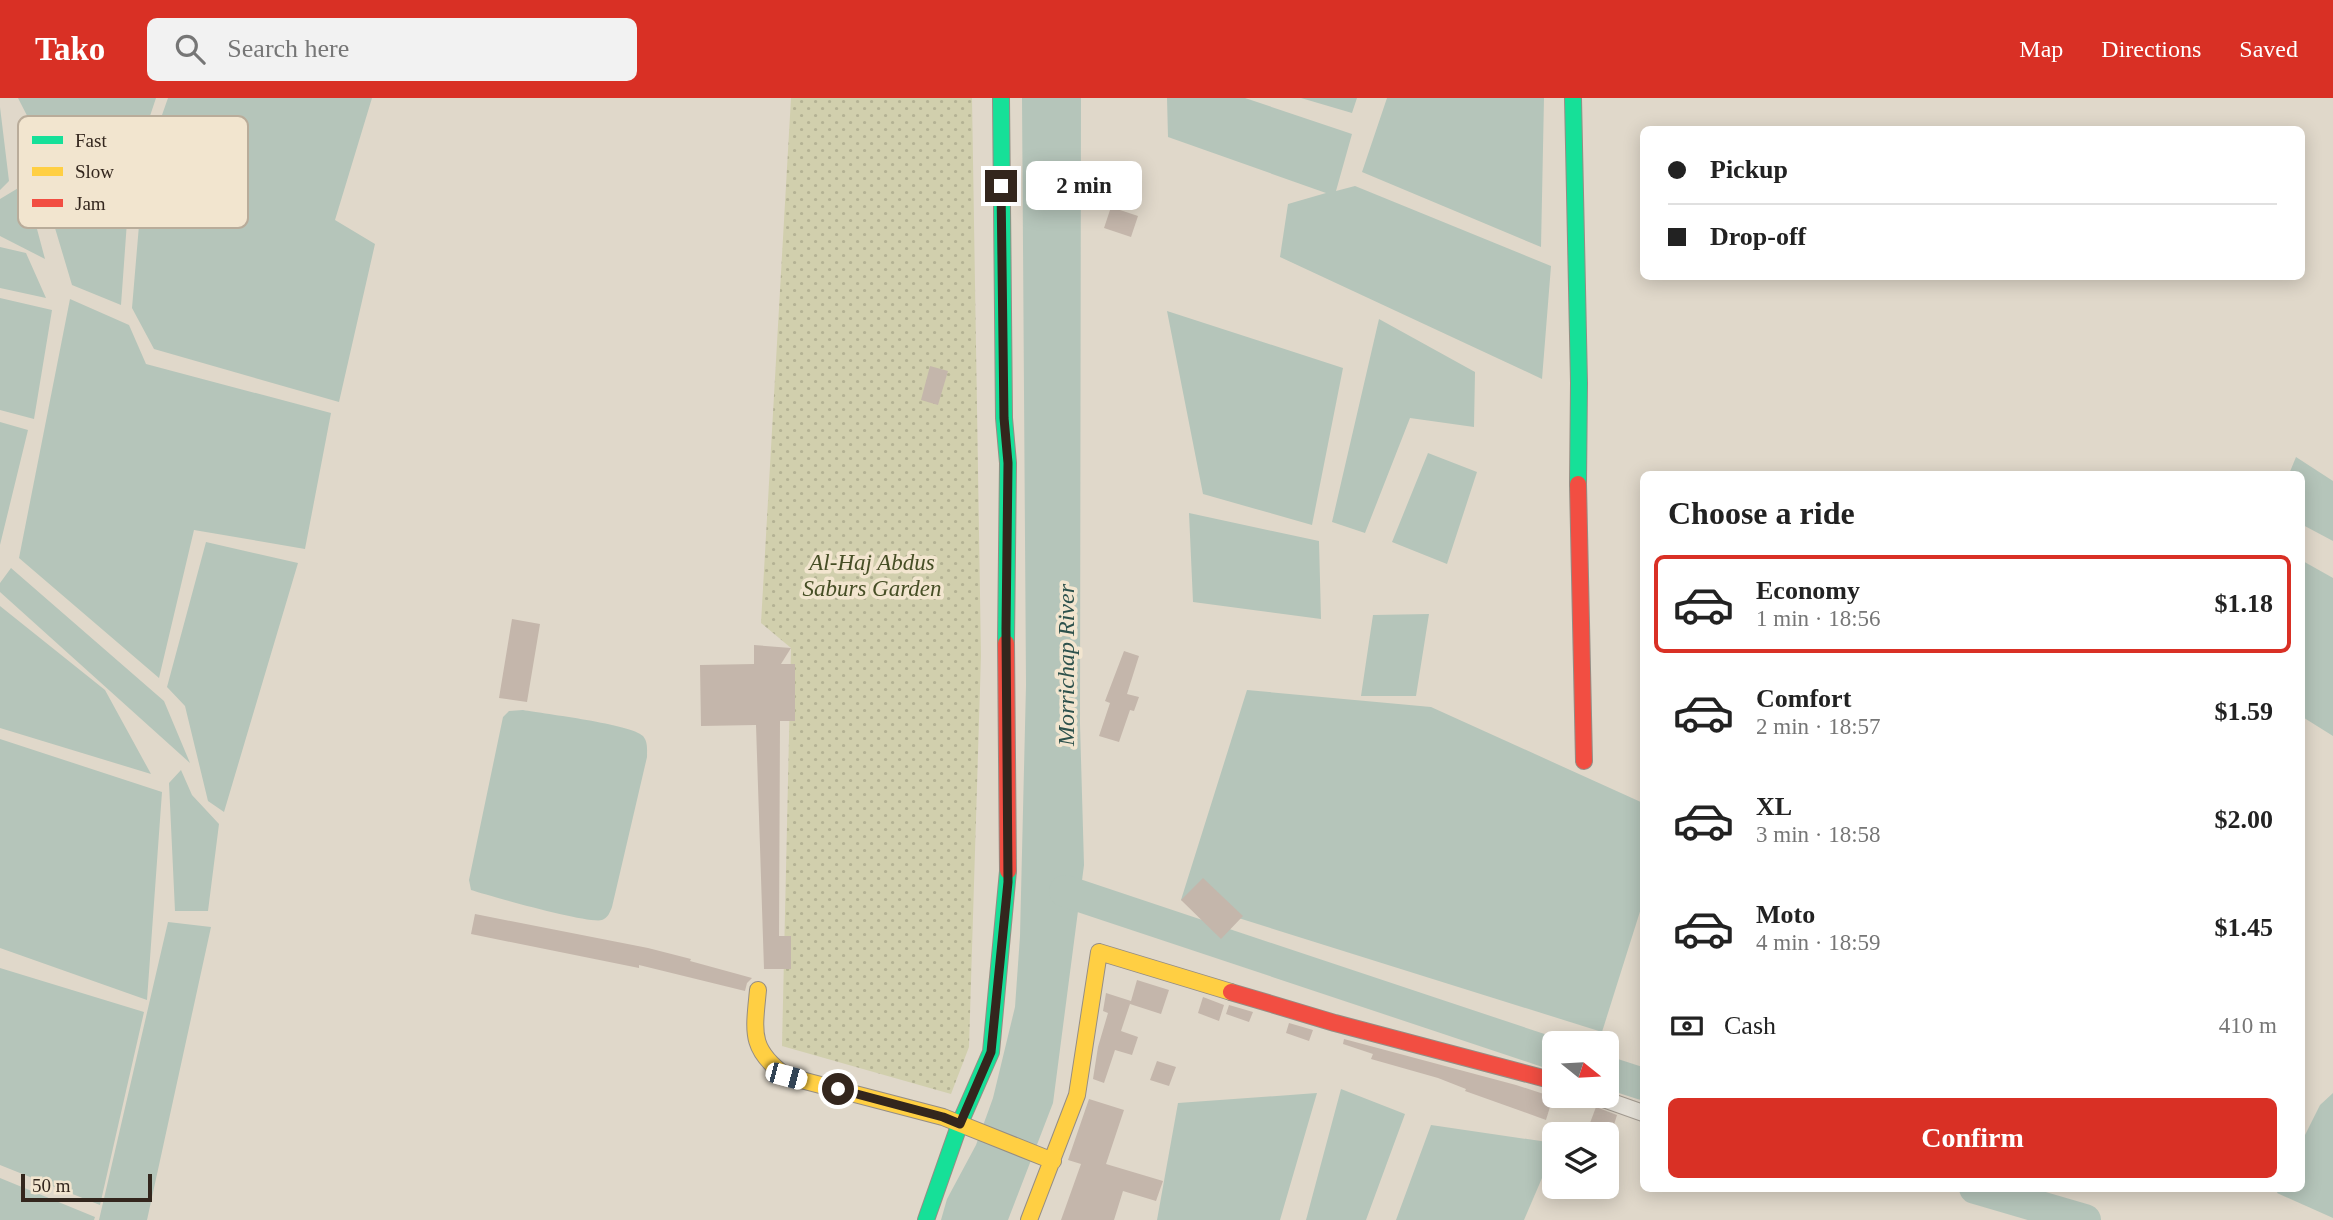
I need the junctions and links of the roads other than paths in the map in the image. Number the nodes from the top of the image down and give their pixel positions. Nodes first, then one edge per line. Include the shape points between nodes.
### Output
1 (1001, 98) edge
2 (1573, 98) edge
3 (1584, 761) dead end
4 (758, 990) dead end
5 (1542, 1078) edge
6 (1619, 1104) edge
7 (1640, 1112) edge
8 (965, 1125) junction
9 (1050, 1160) junction
10 (926, 1220) edge
11 (1029, 1220) edge

1 - 8 street via 1008,463 1008,882 991,1052
2 - 3 street
4 - 8 street via 756,1042 774,1068 786,1076
5 - 9 street via 1335,1023 1099,952 1077,1095
6 - 7 street
8 - 9 street
8 - 10 street
9 - 11 street

